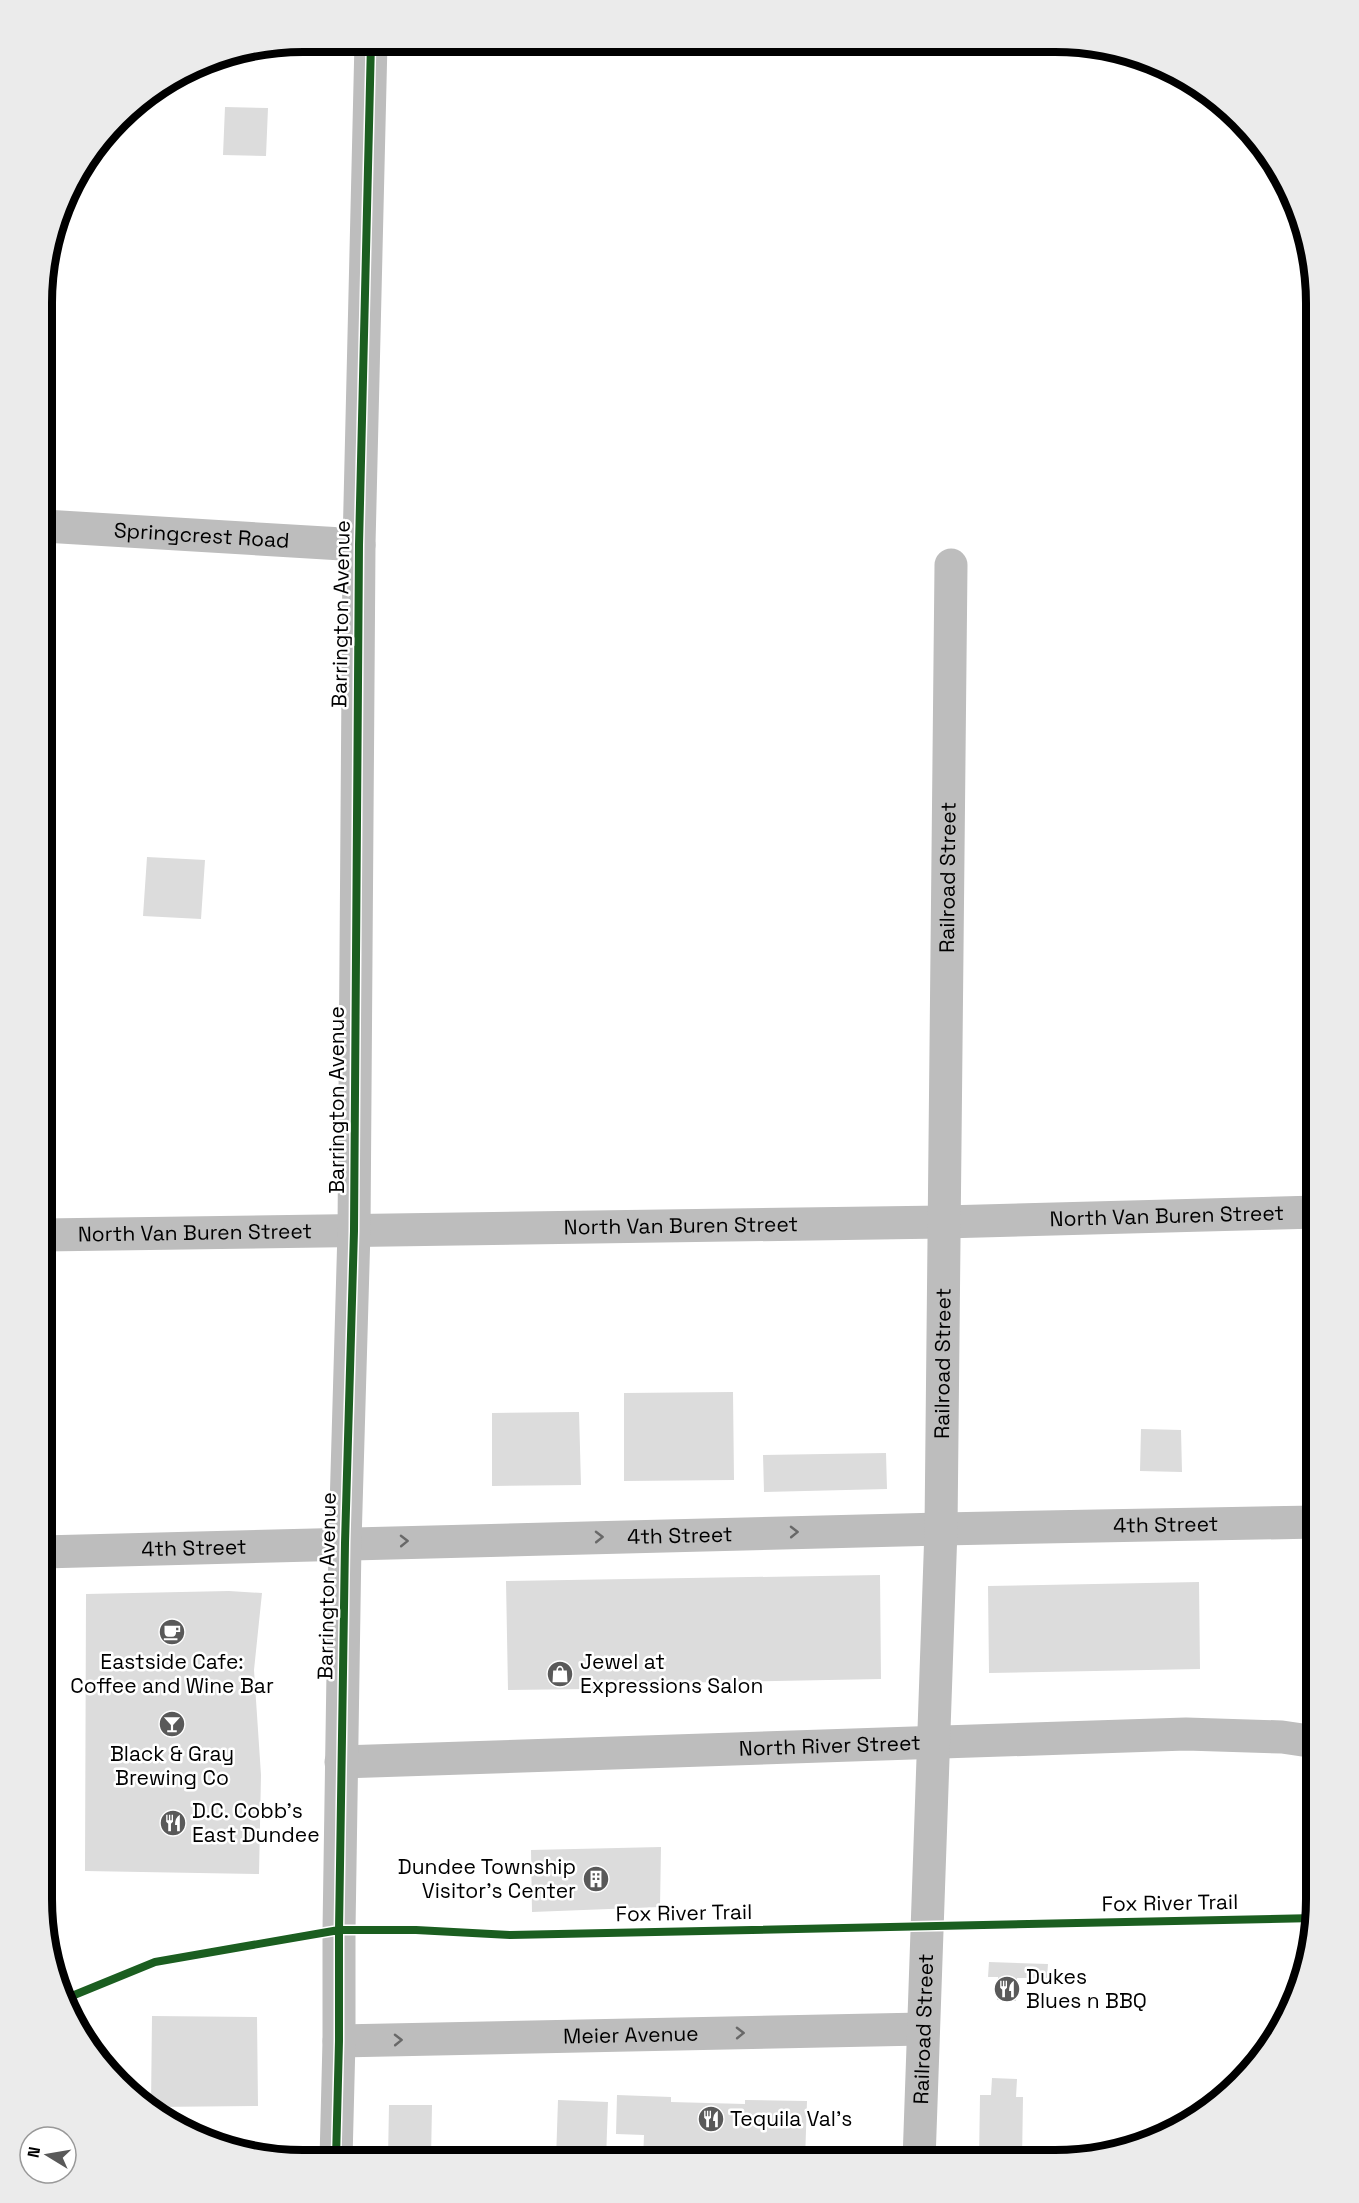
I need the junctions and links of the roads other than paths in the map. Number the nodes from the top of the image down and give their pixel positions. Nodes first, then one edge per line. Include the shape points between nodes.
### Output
1 (371, 52) edge
2 (52, 526) edge
3 (359, 545) junction
4 (951, 565) dead end
5 (1306, 1212) edge
6 (944, 1222) junction
7 (354, 1231) junction
8 (52, 1235) edge
9 (1306, 1522) edge
10 (940, 1529) junction
11 (345, 1543) junction
12 (52, 1552) edge
13 (1306, 1740) edge
14 (934, 1743) junction
15 (341, 1762) junction
16 (923, 2028) junction
17 (339, 2041) junction
18 (336, 2150) edge
19 (919, 2150) edge

1 - 3 street, Barrington Avenue
2 - 3 street, Springcrest Road
3 - 7 street, Barrington Avenue
4 - 6 street, Railroad Street
5 - 6 street, North Van Buren Street
6 - 7 street, North Van Buren Street
6 - 10 street, Railroad Street
7 - 8 street, North Van Buren Street
7 - 11 street, Barrington Avenue
9 - 10 street, 4th Street
11 -> 10 street, 4th Street
10 - 14 street, Railroad Street
11 - 12 street, 4th Street
11 - 15 street, Barrington Avenue
13 - 14 street, North River Street via 1186,1734
14 - 15 street, North River Street
14 - 16 street, Railroad Street
15 - 17 street, Barrington Avenue
17 -> 16 street, Meier Avenue
16 - 19 street, Railroad Street
17 - 18 street, Barrington Avenue

